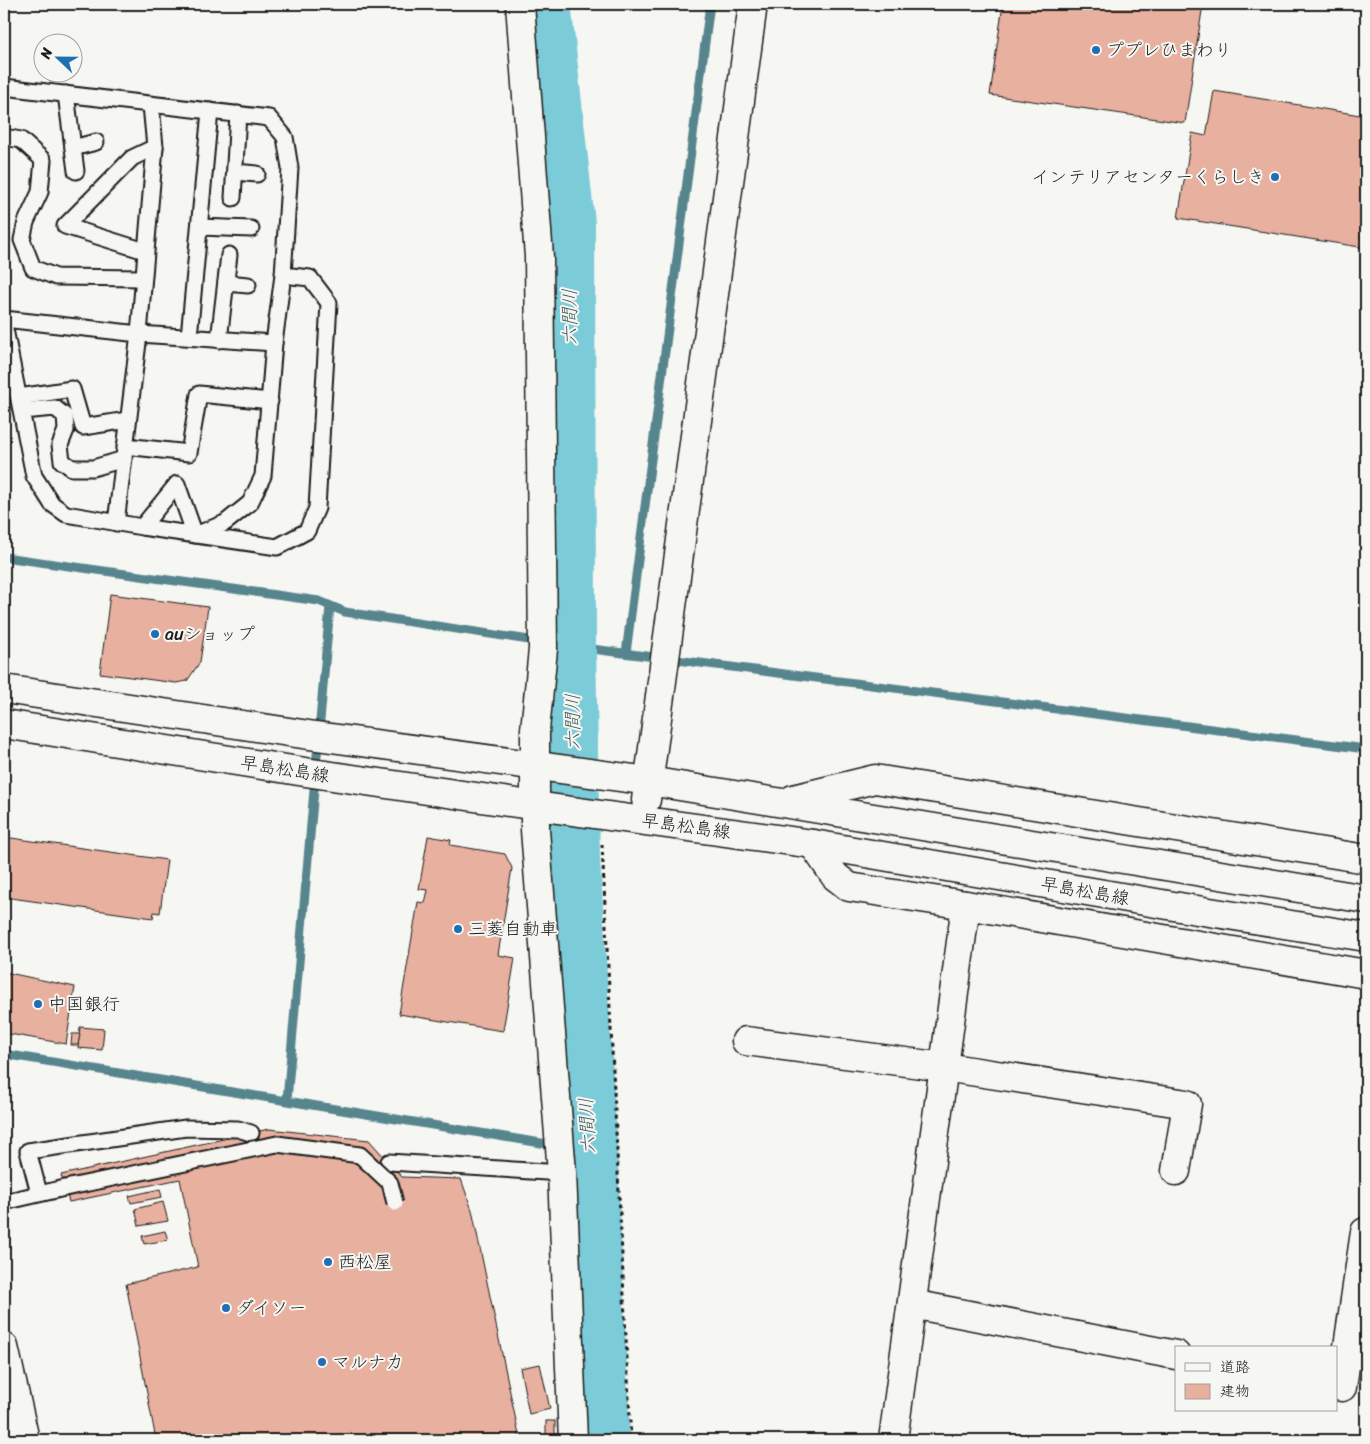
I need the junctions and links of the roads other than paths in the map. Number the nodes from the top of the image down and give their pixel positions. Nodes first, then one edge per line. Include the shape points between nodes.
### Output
1 (520, 4) edge
2 (753, 4) edge
3 (4, 87) edge
4 (66, 94) junction
5 (151, 105) junction
6 (210, 111) junction
7 (238, 114) junction
8 (4, 137) edge
9 (96, 142) dead end
10 (155, 147) junction
11 (73, 148) junction
12 (76, 171) dead end
13 (235, 172) junction
14 (258, 174) dead end
15 (233, 198) dead end
16 (200, 227) junction
17 (251, 230) dead end
18 (145, 252) junction
19 (228, 255) dead end
20 (283, 275) junction
21 (143, 278) junction
22 (226, 283) junction
23 (248, 285) dead end
24 (4, 319) edge
25 (4, 324) edge
26 (139, 334) junction
27 (189, 337) junction
28 (220, 340) junction
29 (274, 344) junction
30 (270, 400) junction
31 (21, 404) junction
32 (128, 420) junction
33 (125, 452) junction
34 (116, 522) junction
35 (142, 527) junction
36 (195, 535) junction
37 (4, 689) edge
38 (4, 724) edge
39 (542, 768) junction
40 (649, 782) junction
41 (782, 802) junction
42 (543, 807) junction
43 (644, 820) junction
44 (813, 844) junction
45 (1366, 859) edge
46 (1366, 899) edge
47 (966, 905) junction
48 (1366, 937) edge
49 (1366, 974) edge
50 (746, 1041) dead end
51 (944, 1067) junction
52 (251, 1133) dead end
53 (389, 1162) dead end
54 (1176, 1171) dead end
55 (562, 1174) junction
56 (39, 1193) junction
57 (4, 1202) edge
58 (395, 1204) dead end
59 (1365, 1232) dead end
60 (912, 1304) junction
61 (4, 1347) edge
62 (1175, 1355) edge
63 (1338, 1386) edge
64 (25, 1440) edge
65 (573, 1440) edge
66 (893, 1440) edge

1 - 39 main road via 539,257 543,639 535,730
2 - 40 main road
3 - 4 lane
4 - 5 lane
4 - 11 lane
5 - 6 lane
5 - 10 lane
6 - 7 lane
6 - 16 lane
7 - 13 lane
7 - 20 lane via 268,118 286,137 290,168
8 - 21 lane via 21,140 43,160 40,192 26,222 22,240 33,268 56,278
9 - 11 lane
10 - 18 lane
10 - 18 lane via 132,158 65,226
11 - 12 lane
13 - 14 lane
13 - 15 lane
16 - 17 lane
16 - 27 lane
18 - 21 lane
19 - 22 lane
20 - 29 lane
20 - 36 lane via 310,278 329,303 317,508 307,531 277,547
21 - 26 lane
22 - 23 lane
22 - 28 lane
24 - 26 lane
25 - 31 lane
26 - 27 lane
26 - 32 lane
27 - 28 lane
28 - 29 lane
29 - 30 lane
30 - 33 lane via 199,394 189,452
30 - 36 lane via 263,476 250,503 226,523
31 - 32 lane via 72,389 84,427
31 - 33 lane via 55,408 65,416 66,430 60,445 62,461 72,468 93,468
31 - 34 lane via 34,476 52,504 66,514
32 - 33 lane
33 - 34 lane
34 - 35 lane
35 - 36 lane
35 - 36 lane via 177,484
37 - 39 main road, 早島松島線
38 - 42 main road, 早島松島線
39 - 40 main road, 早島松島線
39 - 42 main road
40 - 41 main road, 早島松島線
40 - 43 main road
41 - 45 main road via 875,779
41 - 46 main road, 早島松島線
42 - 43 main road, 早島松島線 via 599,825
42 - 55 main road via 536,860
43 - 44 main road, 早島松島線
44 - 47 main road via 835,876 849,888
44 - 48 main road, 早島松島線
47 - 49 main road
47 - 51 main road
50 - 51 main road
51 - 54 main road via 1187,1104
51 - 60 main road
52 - 56 lane via 238,1129 186,1128 28,1151
53 - 55 lane
55 - 65 main road
56 - 57 lane
56 - 58 lane, bridge via 277,1144 360,1155 390,1183
59 - 63 main road via 1342,1387
60 - 62 main road
60 - 66 main road
61 - 64 main road

